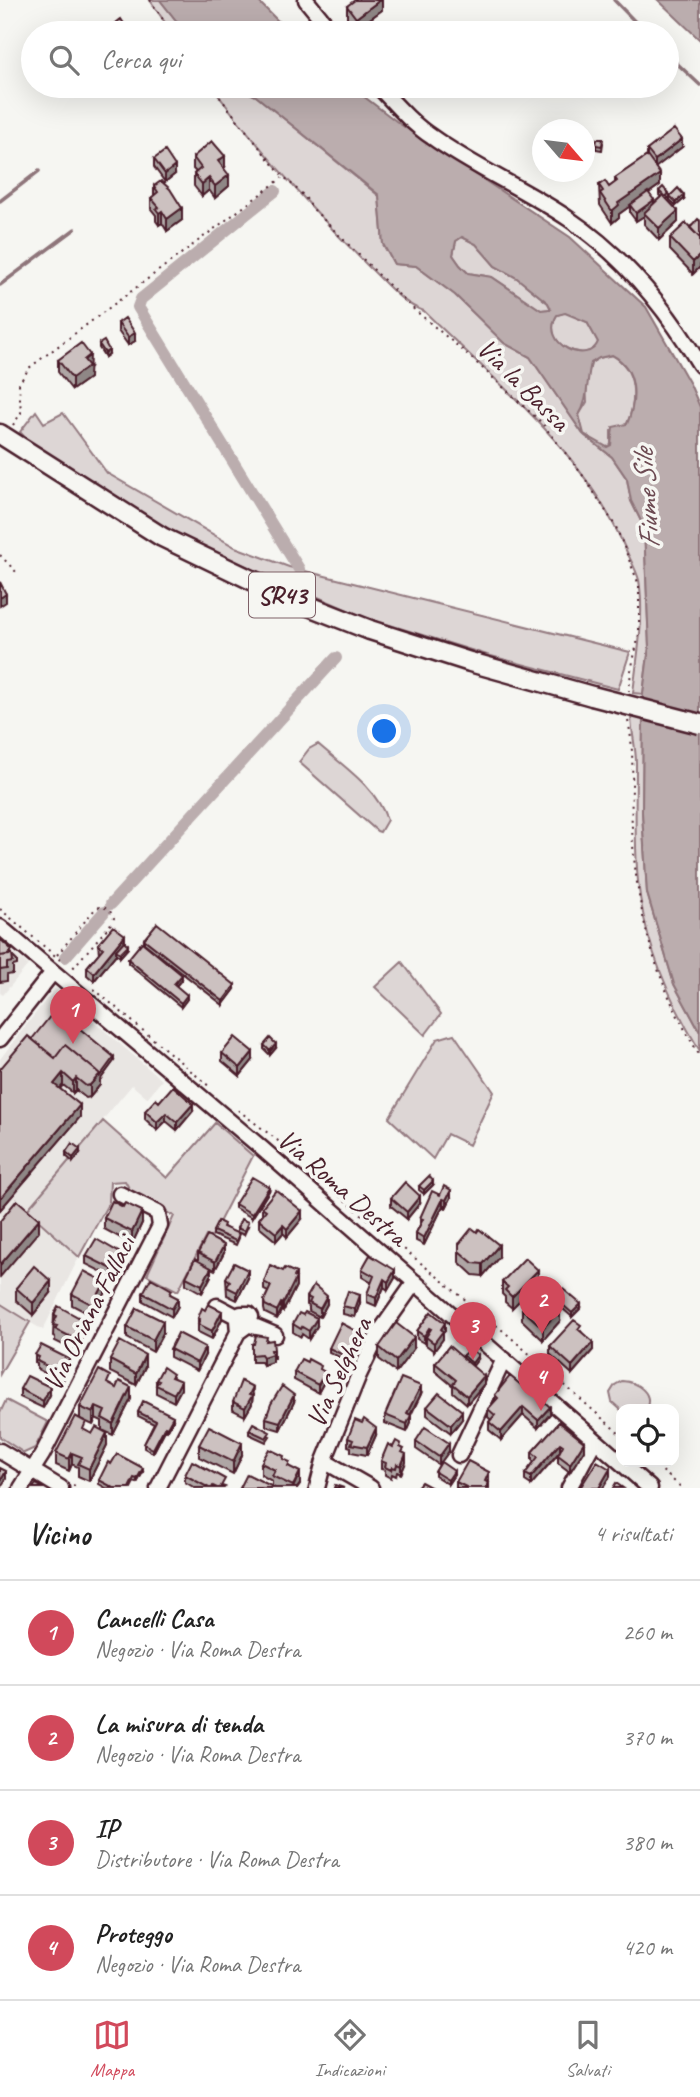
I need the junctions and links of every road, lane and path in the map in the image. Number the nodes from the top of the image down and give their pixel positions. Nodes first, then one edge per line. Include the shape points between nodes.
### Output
1 (150, 0) edge
2 (306, 0) edge
3 (164, 21) edge
4 (323, 21) edge
5 (221, 98) edge
6 (389, 98) edge
7 (284, 177) junction
8 (700, 365) edge
9 (2, 438) edge
10 (0, 555) edge
11 (19, 575) dead end
12 (631, 671) dead end
13 (627, 715) dead end
14 (700, 724) edge
15 (0, 909) edge
16 (0, 927) edge
17 (55, 964) junction
18 (75, 974) dead end
19 (87, 984) dead end
20 (0, 1039) edge
21 (700, 1056) edge
22 (214, 1090) dead end
23 (234, 1107) dead end
24 (120, 1194) dead end
25 (415, 1282) junction
26 (217, 1306) edge
27 (242, 1324) junction
28 (275, 1335) dead end
29 (504, 1359) junction
30 (616, 1431) edge
31 (595, 1440) junction
32 (0, 1451) edge
33 (459, 1455) dead end
34 (324, 1461) junction
35 (658, 1467) edge
36 (31, 1470) junction
37 (21, 1488) edge
38 (61, 1488) edge
39 (158, 1488) edge
40 (317, 1488) edge
41 (370, 1488) edge
42 (569, 1488) edge
43 (649, 1488) edge
44 (681, 1488) edge

1 - 3 path
2 - 4 street
5 - 7 path, Via la Bassa
6 - 8 street via 433,138 567,218 618,259 655,299
7 - 9 path via 29,368 19,384 22,413
7 - 12 path, Via la Bassa via 410,306 542,423 584,477 616,527 639,585 639,634
9 - 14 main road, SR43, bridge via 162,537 291,600 383,634
10 - 11 path
13 - 21 path via 639,905 655,964
15 - 17 path
16 - 17 street, Via Roma Destra
17 - 18 path via 95,909 102,906 114,918 71,970
17 - 20 street
17 - 25 street, Via Roma Destra
19 - 22 path
23 - 30 path
24 - 36 street, Via Oriana Fallaci via 158,1213 160,1226
25 - 29 street, Via Roma Destra
25 - 34 street, Via Selghera via 379,1333 370,1366
26 - 27 street
27 - 28 street
27 - 39 street via 197,1424
29 - 31 street, Via Roma Destra
29 - 33 street
31 - 42 street
31 - 43 street, Via Roma Destra
32 - 36 street
34 - 40 street, Via Selghera
34 - 41 street
35 - 44 path
36 - 37 street
36 - 38 street

